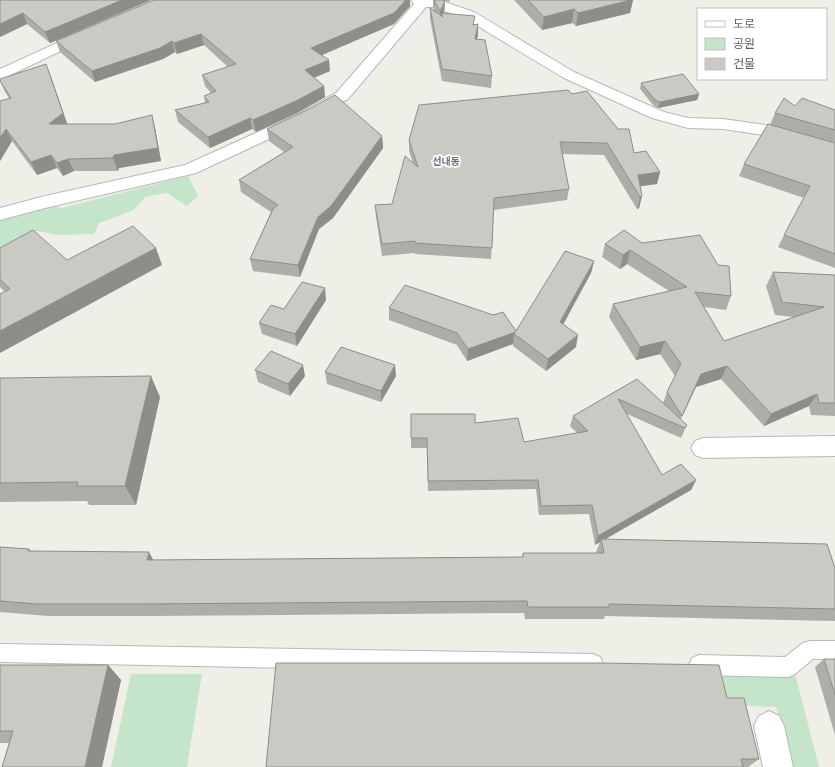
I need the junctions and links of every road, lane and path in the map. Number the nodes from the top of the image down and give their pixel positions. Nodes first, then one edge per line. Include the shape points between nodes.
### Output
1 (420, 1) edge
2 (96, 29) edge
3 (0, 75) edge
4 (835, 151) edge
5 (0, 214) edge
6 (835, 446) edge
7 (703, 448) dead end
8 (835, 650) edge
9 (0, 653) edge
10 (613, 664) edge
11 (685, 665) edge
12 (769, 726) dead end
13 (778, 767) edge

1 - 4 street via 469,15 569,75 658,115 688,123 723,124 766,130
1 - 5 street via 342,96 304,117 190,168
2 - 3 street
6 - 7 street
8 - 11 lane via 810,650 788,667
9 - 10 lane
12 - 13 street

